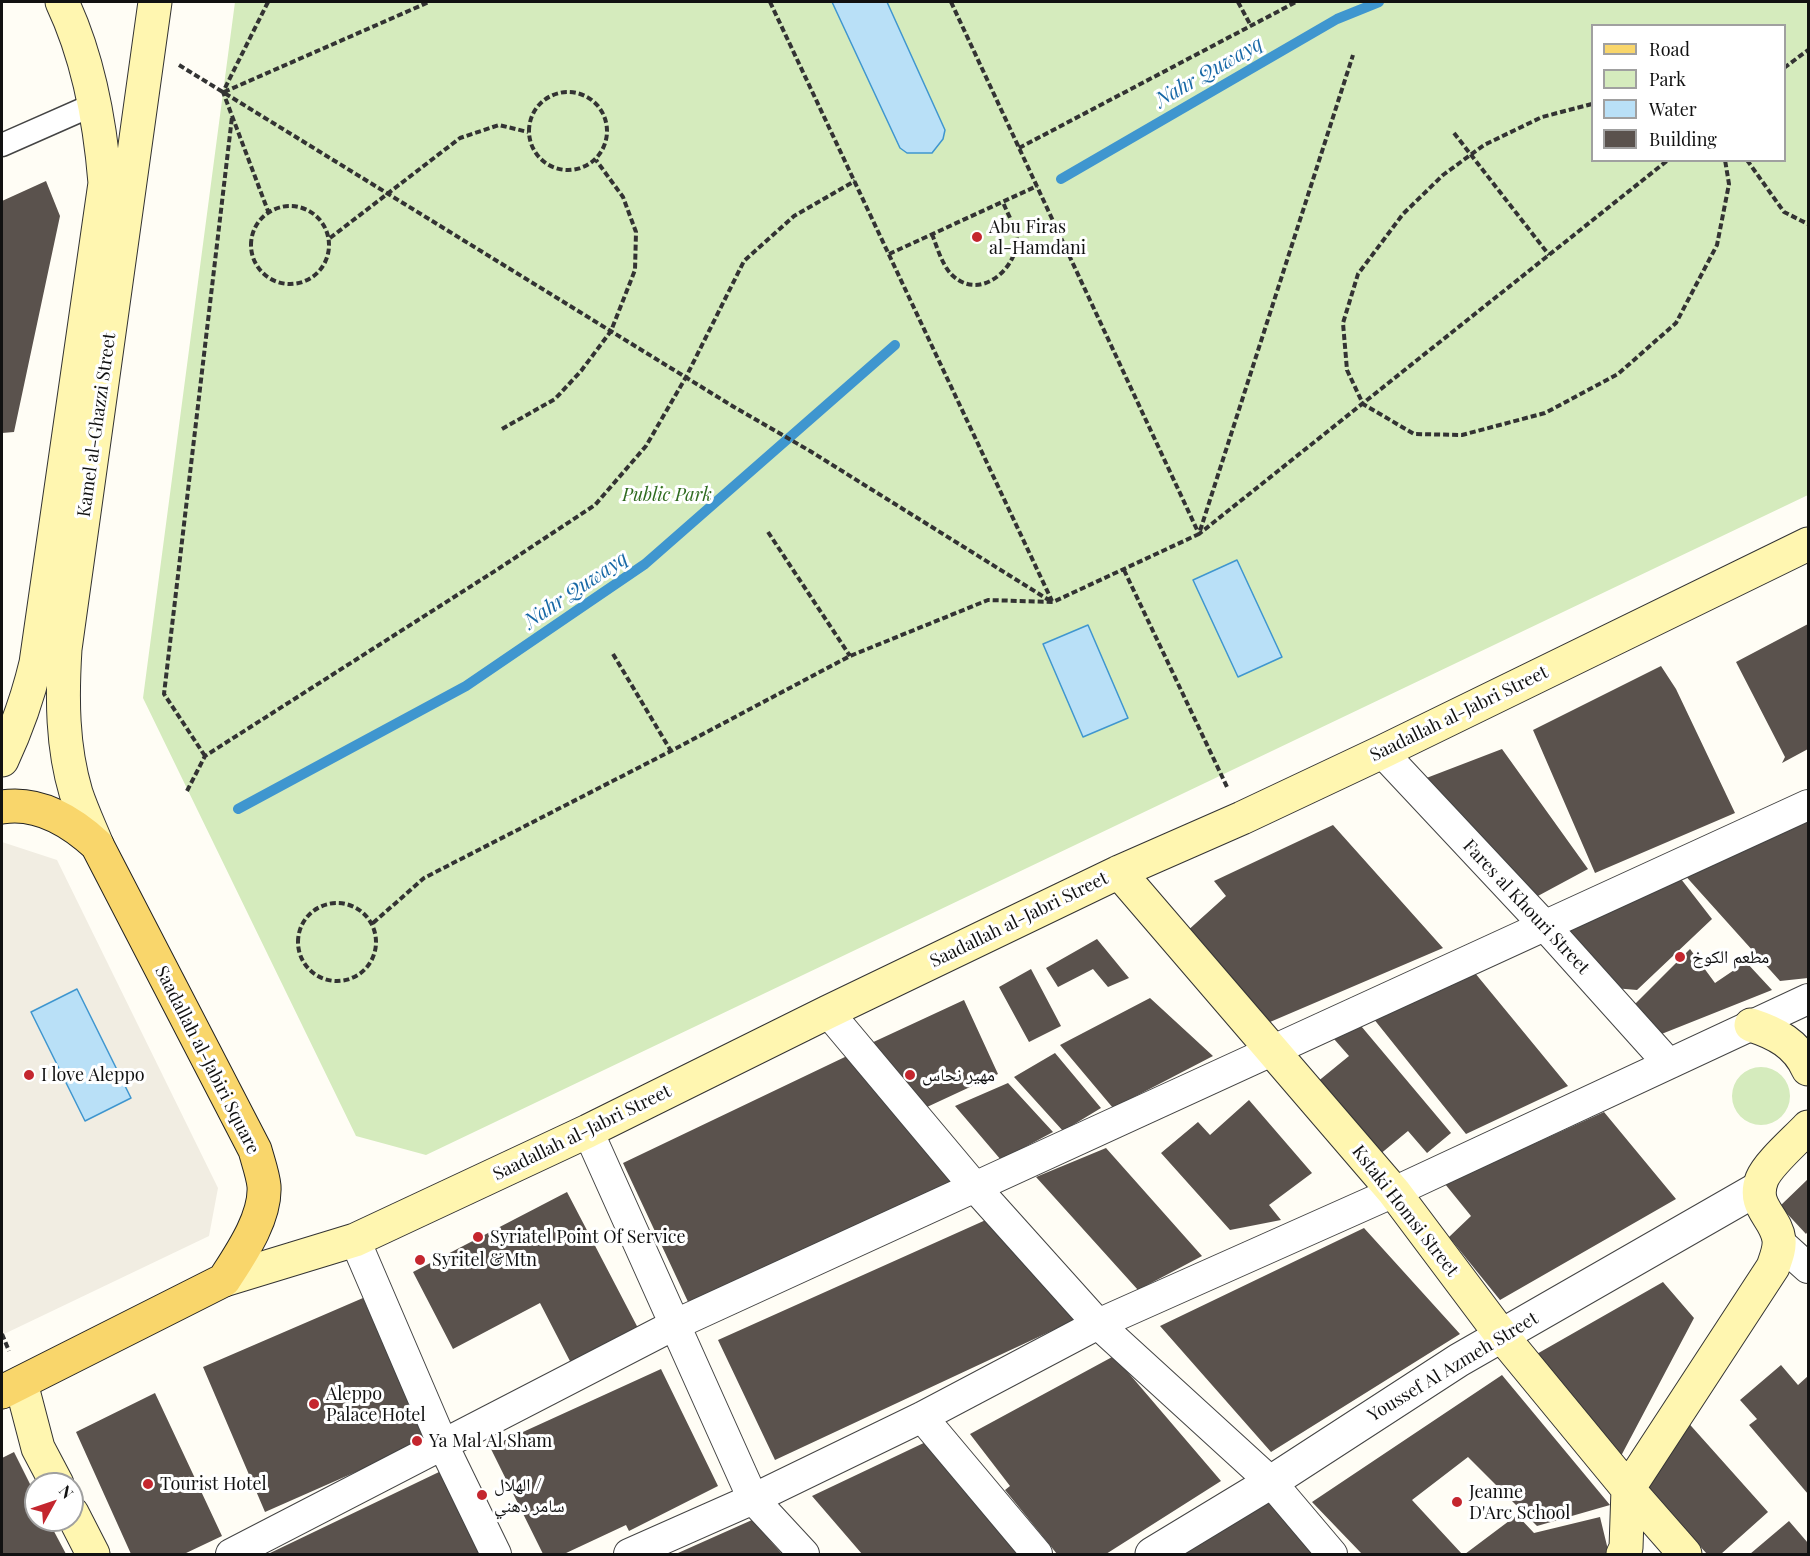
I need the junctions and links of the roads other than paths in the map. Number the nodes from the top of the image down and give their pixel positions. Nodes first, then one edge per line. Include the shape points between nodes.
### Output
1 (62, 2) edge
2 (155, 2) edge
3 (96, 104) junction
4 (2, 145) edge
5 (1809, 544) edge
6 (1382, 752) junction
7 (2, 760) edge
8 (1809, 806) edge
9 (2, 807) edge
10 (97, 845) junction
11 (1119, 872) junction
12 (1545, 926) junction
13 (1809, 999) edge
14 (828, 1012) junction
15 (1751, 1025) junction
16 (1273, 1051) junction
17 (1668, 1063) junction
18 (1809, 1069) edge
19 (1809, 1127) edge
20 (588, 1131) junction
21 (974, 1186) junction
22 (1759, 1188) junction
23 (1394, 1192) junction
24 (356, 1240) junction
25 (1779, 1242) junction
26 (1809, 1268) edge
27 (224, 1280) junction
28 (1098, 1324) junction
29 (674, 1325) junction
30 (1502, 1336) junction
31 (11, 1387) edge
32 (922, 1417) junction
33 (443, 1445) junction
34 (51, 1472) edge
35 (1271, 1482) junction
36 (1628, 1488) junction
37 (753, 1499) junction
38 (82, 1532) edge
39 (93, 1554) edge
40 (231, 1554) edge
41 (496, 1554) edge
42 (629, 1554) edge
43 (804, 1554) edge
44 (1037, 1554) edge
45 (1152, 1554) edge
46 (1332, 1554) edge
47 (1623, 1554) edge
48 (1685, 1554) edge

1 - 3 main road, Kamel al-Ghazzi Street
2 - 10 main road, Kamel al-Ghazzi Street via 65,649 63,686 68,758 76,794
3 - 4 street
3 - 7 main road, Kamel al-Ghazzi Street via 105,183 100,218 36,663 20,719
5 - 6 main road, Saadallah al-Jabri Street
6 - 11 main road, Saadallah al-Jabri Street
6 - 12 street, Fares al Khouri Street
8 - 12 street
9 - 10 main road, Saadallah al-Jabiri Square via 33,808 57,815
10 - 27 main road, Saadallah al-Jabiri Square via 255,1150 264,1187 259,1218
11 - 14 main road, Saadallah al-Jabri Street
11 - 16 main road, Kstaki Homsi Street
12 - 16 street
12 - 17 street, Fares al Khouri Street
13 - 15 street
14 - 20 main road, Saadallah al-Jabri Street
14 - 21 street
15 - 17 street
15 - 18 main road via 1790,1043
16 - 21 street
16 - 23 main road, Kstaki Homsi Street
17 - 23 street
19 - 22 main road via 1767,1170
20 - 24 main road, Saadallah al-Jabri Street
20 - 29 street
21 - 28 street
21 - 29 street
22 - 25 main road via 1761,1207 1773,1222
22 - 30 street, Youssef Al Azmeh Street
23 - 28 street
23 - 30 main road, Kstaki Homsi Street
24 - 27 main road, Saadallah al-Jabri Street
24 - 33 street
25 - 26 street
25 - 36 main road via 1773,1267
27 - 31 main road
28 - 32 street
28 - 35 street
29 - 33 street
29 - 37 street
30 - 35 street, Youssef Al Azmeh Street
30 - 36 main road, Kstaki Homsi Street
31 - 34 main road
32 - 37 street
32 - 44 street
33 - 40 street
33 - 41 street
35 - 45 street, Youssef Al Azmeh Street
35 - 46 street
36 - 47 main road
36 - 48 main road, Kstaki Homsi Street
37 - 42 street
37 - 43 street
38 - 39 main road

